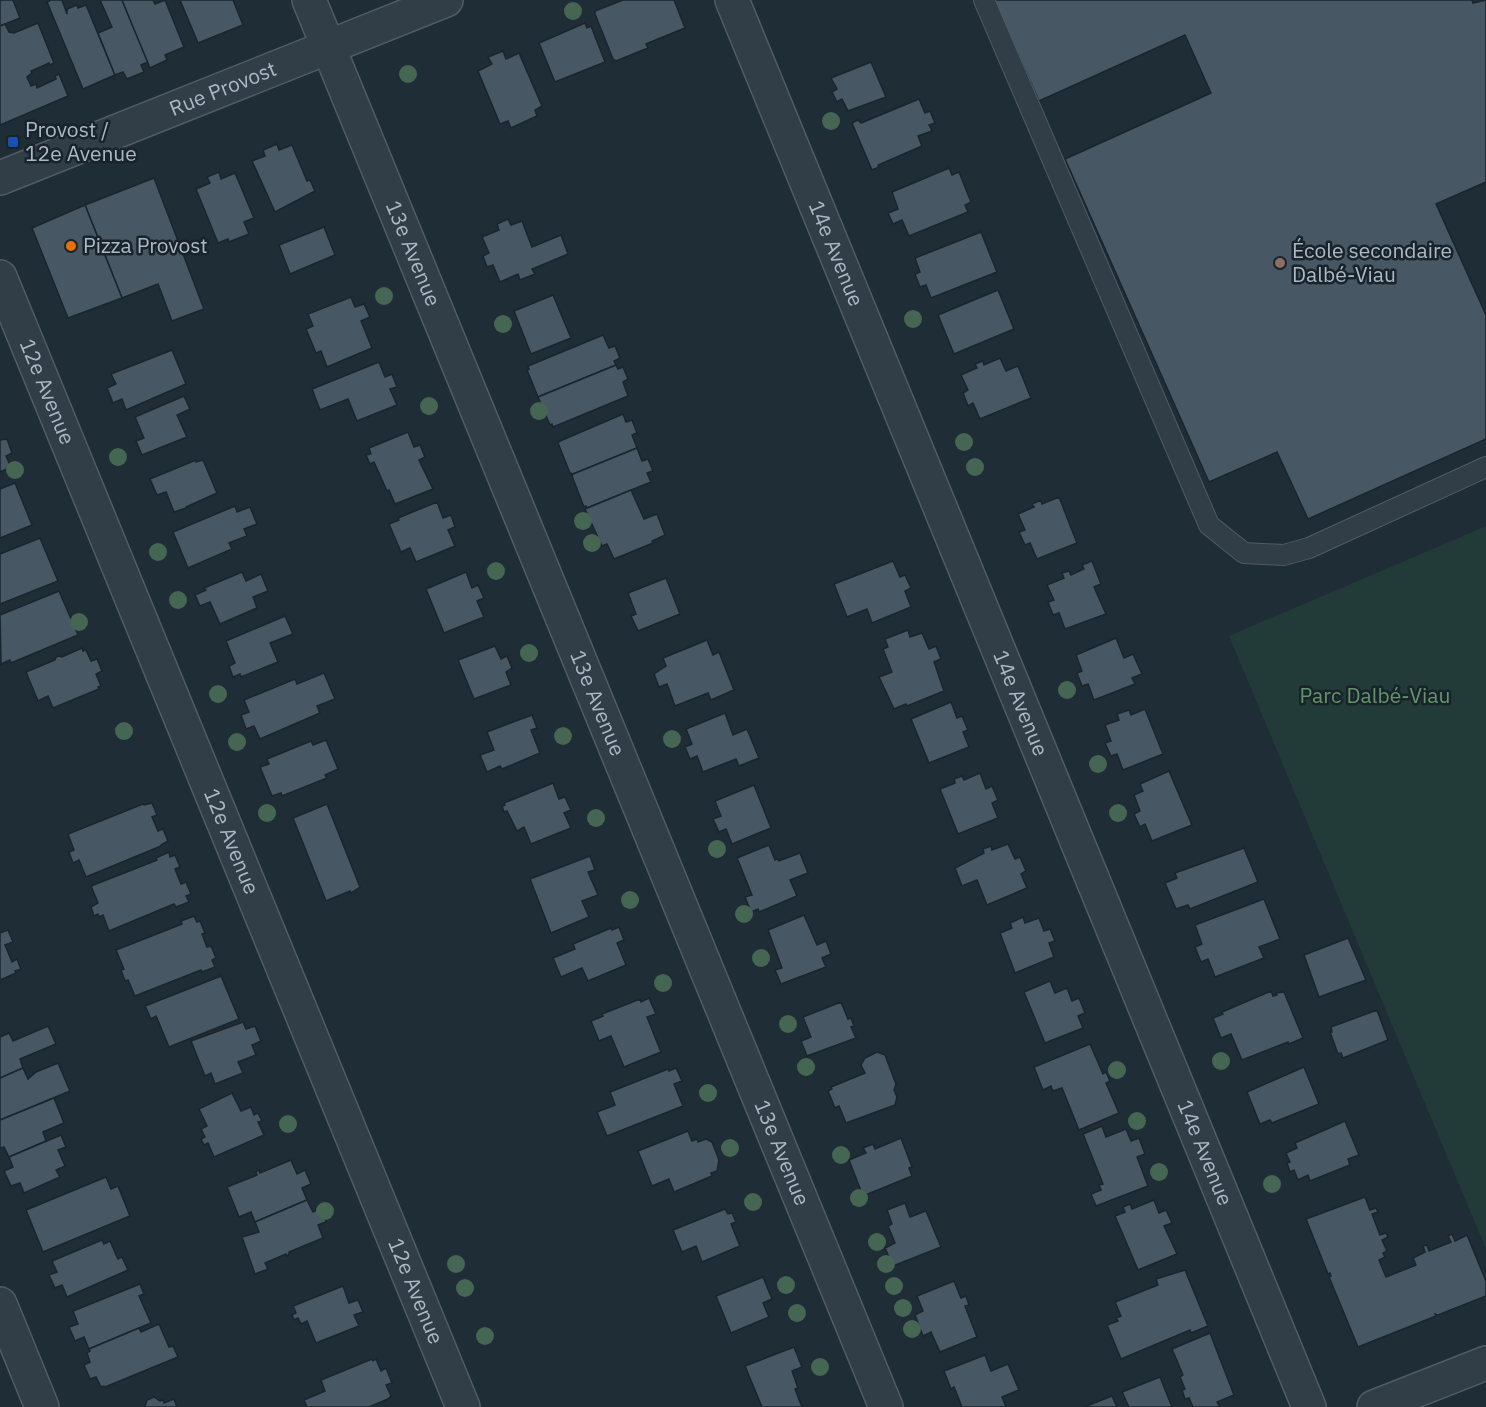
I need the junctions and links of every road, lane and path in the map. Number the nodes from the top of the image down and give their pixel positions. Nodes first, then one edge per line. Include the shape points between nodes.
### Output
1 (309, 0) edge
2 (446, 0) edge
3 (732, 0) edge
4 (984, 0) edge
5 (329, 47) junction
6 (0, 178) edge
7 (0, 277) edge
8 (1486, 467) edge
9 (0, 1304) edge
10 (1486, 1364) edge
11 (42, 1407) edge
12 (463, 1407) edge
13 (886, 1407) edge
14 (1309, 1407) edge
15 (1374, 1407) edge

1 - 5 street, 13e Avenue
2 - 5 street, Rue Provost
3 - 14 street, 14e Avenue
4 - 8 lane via 1209,525 1244,553 1284,555 1309,548
5 - 6 street, Rue Provost
5 - 13 street, 13e Avenue
7 - 12 street, 12e Avenue
9 - 11 street
10 - 15 street

